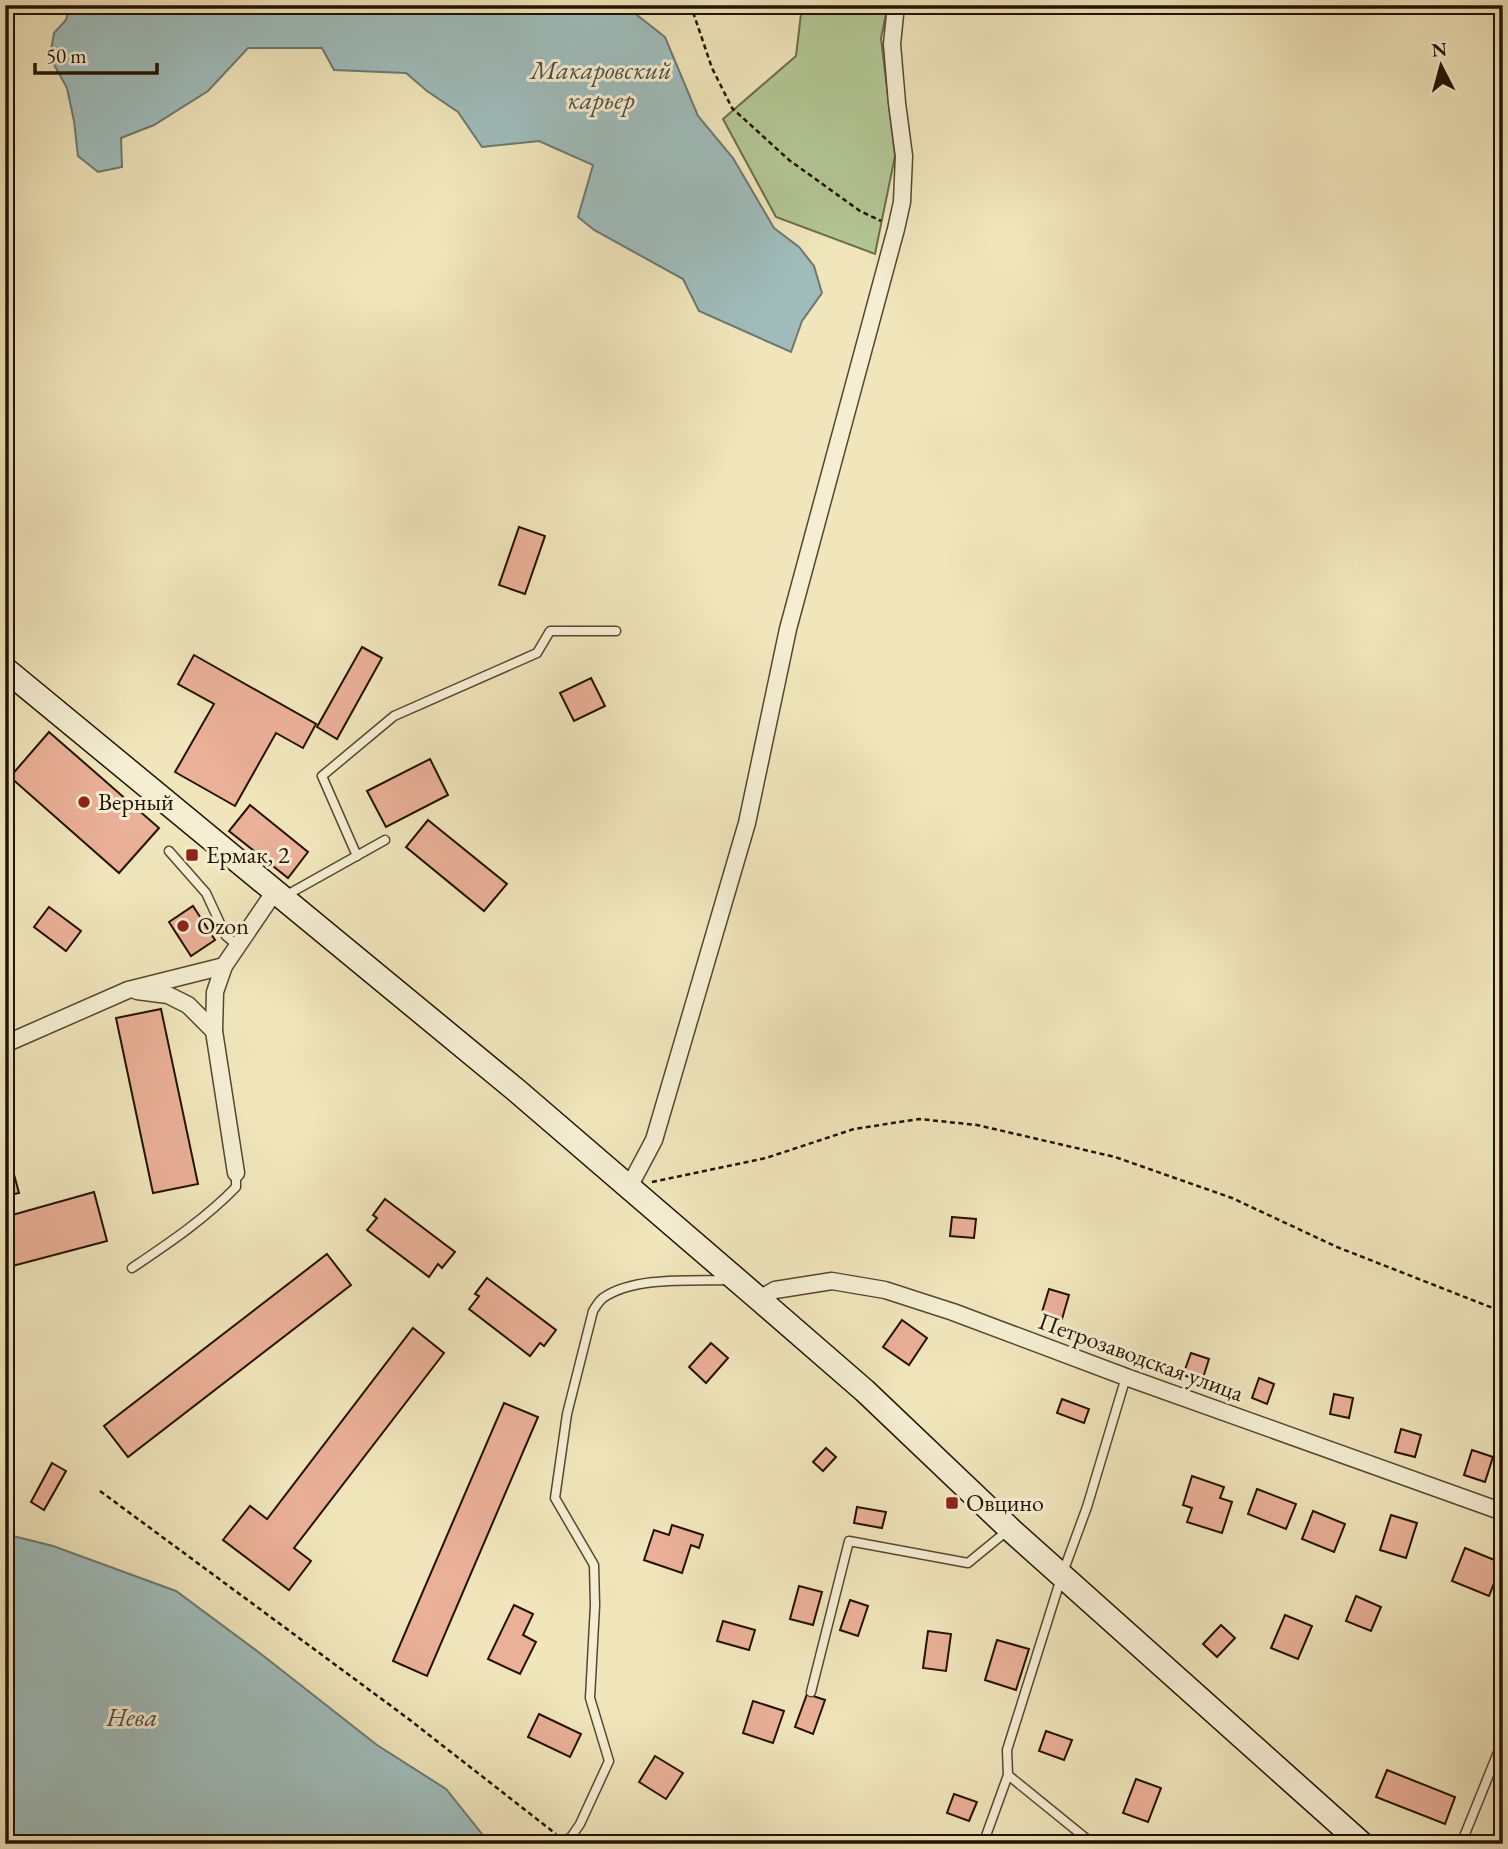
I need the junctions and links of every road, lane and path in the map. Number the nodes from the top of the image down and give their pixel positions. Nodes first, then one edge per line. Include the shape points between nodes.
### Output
1 (689, 5) edge
2 (897, 5) edge
3 (896, 229) junction
4 (616, 631) dead end
5 (5, 670) edge
6 (385, 840) dead end
7 (169, 851) dead end
8 (357, 856) junction
9 (279, 894) junction
10 (237, 946) junction
11 (224, 966) junction
12 (128, 990) junction
13 (214, 1031) junction
14 (5, 1044) edge
15 (236, 1173) joint
16 (629, 1187) junction
17 (132, 1268) dead end
18 (737, 1280) junction
19 (759, 1299) junction
20 (1503, 1312) edge
21 (1126, 1377) junction
22 (100, 1491) dead end
23 (1503, 1512) edge
24 (1010, 1529) junction
25 (1062, 1575) junction
26 (811, 1692) dead end
27 (1503, 1740) edge
28 (1008, 1775) junction
29 (568, 1844) edge
30 (983, 1844) edge
31 (1093, 1844) edge
32 (1362, 1844) edge
33 (1461, 1844) edge

1 - 3 path via 732,108 789,160 860,211
2 - 3 street via 892,44 904,156
3 - 16 street via 788,629 747,823 654,1140
4 - 8 lane via 550,631 537,653 394,716 322,776
5 - 9 main road
6 - 8 lane
7 - 10 lane via 206,893 226,936
8 - 9 lane
9 - 10 street
9 - 16 main road
10 - 11 street
11 - 12 street
11 - 13 street via 215,992
12 - 13 street via 168,995 188,1005
12 - 14 street
13 - 15 street
15 - 17 lane via 236,1187 225,1198
16 - 18 main road
16 - 20 path via 766,1158 855,1129 919,1119 977,1125 1115,1157 1232,1198 1337,1247
18 - 19 main road
18 - 29 lane via 656,1281 620,1289 602,1299 593,1311 567,1414 555,1498 594,1565 590,1698 609,1761
19 - 21 street, Петрозаводская улица via 775,1290 832,1281 885,1290
19 - 24 main road
21 - 23 street, Петрозаводская улица
21 - 25 lane
22 - 29 path via 406,1717
24 - 25 main road
24 - 26 lane via 968,1563 849,1541
25 - 28 lane via 1007,1750
25 - 32 main road
27 - 33 lane
28 - 30 lane
28 - 31 lane

